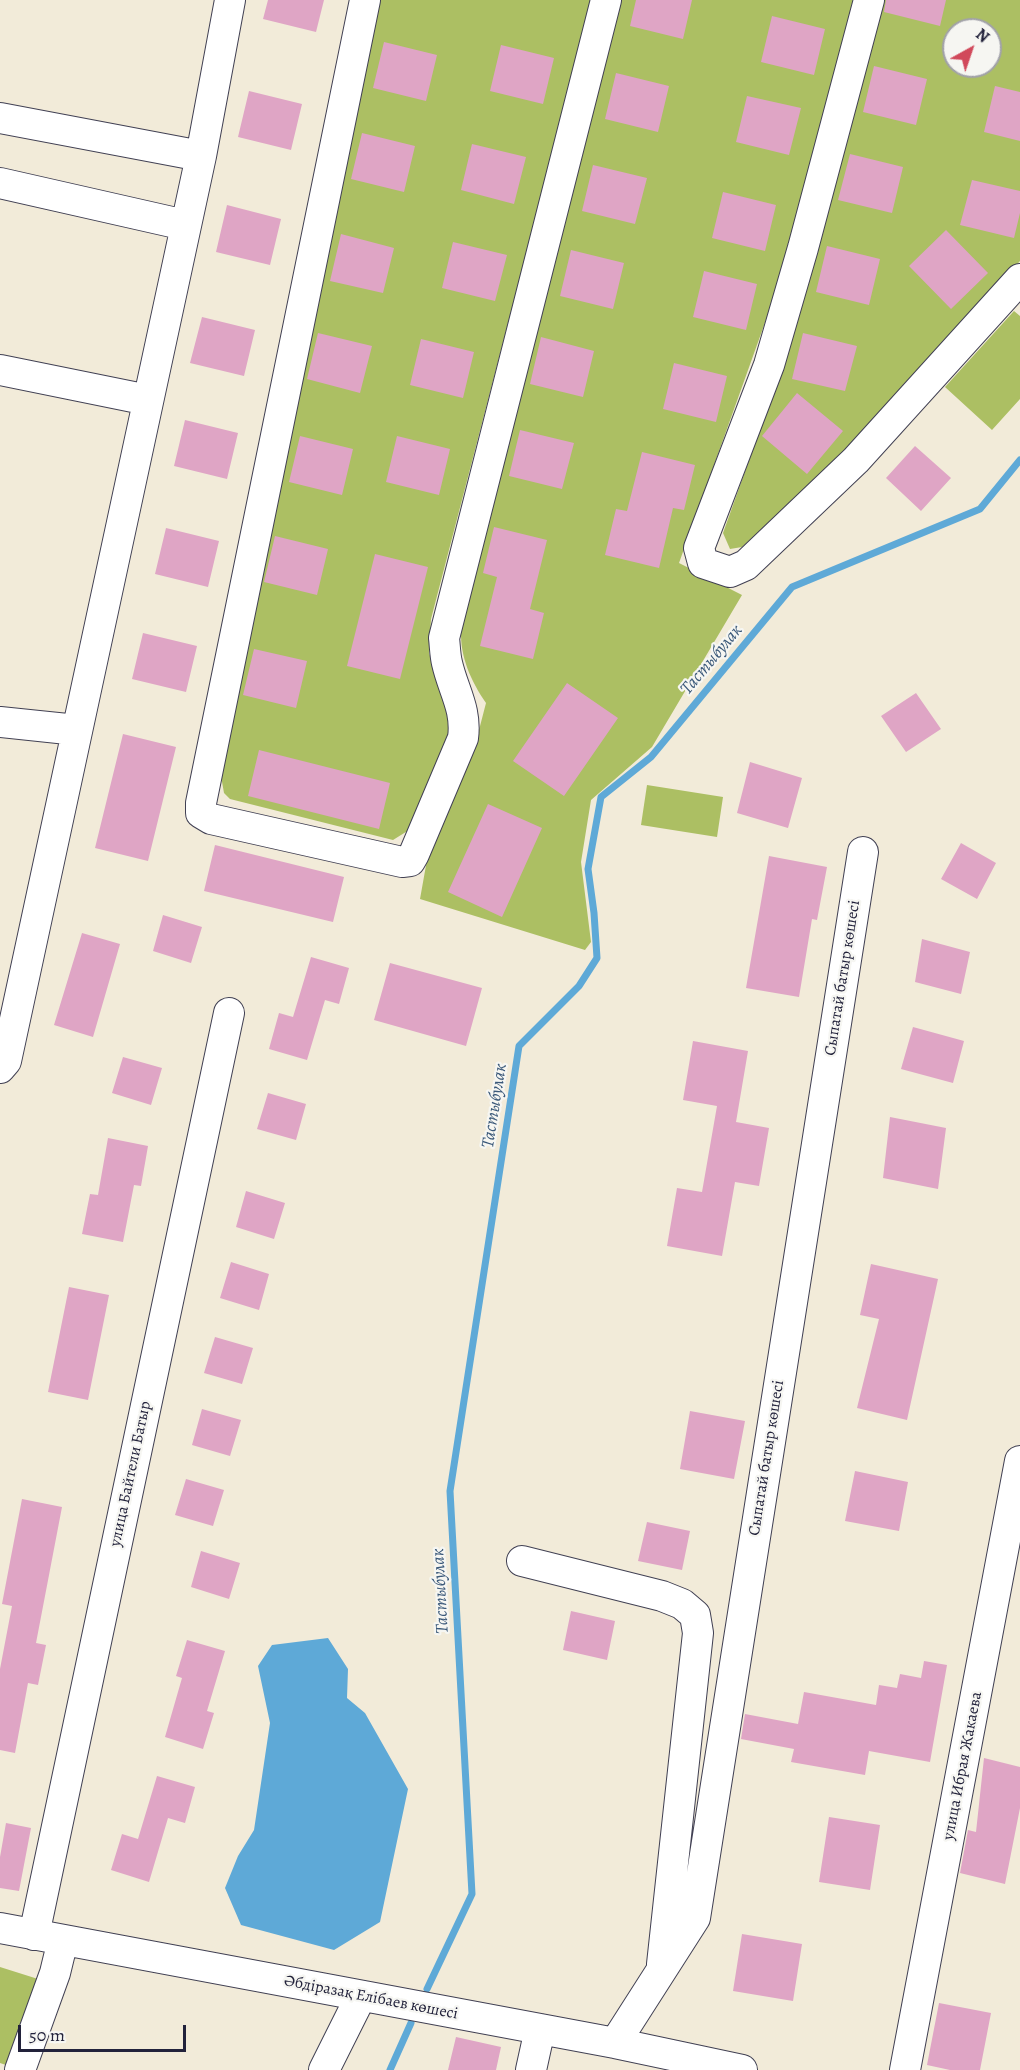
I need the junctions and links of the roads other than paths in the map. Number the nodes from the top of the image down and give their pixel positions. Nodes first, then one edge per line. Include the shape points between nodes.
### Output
1 (230, 0) edge
2 (365, 0) edge
3 (606, 0) edge
4 (869, 0) edge
5 (0, 118) edge
6 (201, 156) junction
7 (0, 183) edge
8 (185, 225) junction
9 (1020, 279) edge
10 (0, 370) edge
11 (148, 400) junction
12 (0, 722) edge
13 (77, 730) junction
14 (863, 852) dead end
15 (229, 1013) dead end
16 (0, 1068) edge
17 (1020, 1461) edge
18 (522, 1561) dead end
19 (0, 1928) edge
20 (49, 1938) junction
21 (661, 1970) junction
22 (361, 1996) junction
23 (540, 2029) junction
24 (615, 2043) junction
25 (20, 2070) edge
26 (324, 2070) edge
27 (531, 2070) edge
28 (742, 2070) edge
29 (906, 2070) edge

1 - 6 street
2 - 3 street via 201,813 211,819 402,862 410,861 414,854 463,738 463,713 447,664 444,638 448,614
4 - 9 street via 769,365 699,548 703,562 730,572 746,565 856,460
5 - 6 street
6 - 8 street
7 - 8 street
8 - 11 street
10 - 11 street
11 - 13 street
12 - 13 street
13 - 16 street via 6,1061
14 - 21 street, Сыпатай батыр көшесі via 695,1918
15 - 20 street, улица Байтели Батыр
17 - 29 street, улица Ибрая Жакаева
18 - 21 street via 662,1596 682,1604 695,1615 698,1633
19 - 20 street, Әбдіразақ Елібаев көшесі
20 - 22 street, Әбдіразақ Елібаев көшесі
20 - 25 street, улица Байтели Батыр via 55,1973
21 - 24 street, Сыпатай батыр көшесі
22 - 23 street, Әбдіразақ Елібаев көшесі
22 - 26 street
23 - 24 street, Әбдіразақ Елібаев көшесі
23 - 27 street
24 - 28 street, Әбдіразақ Елібаев көшесі

